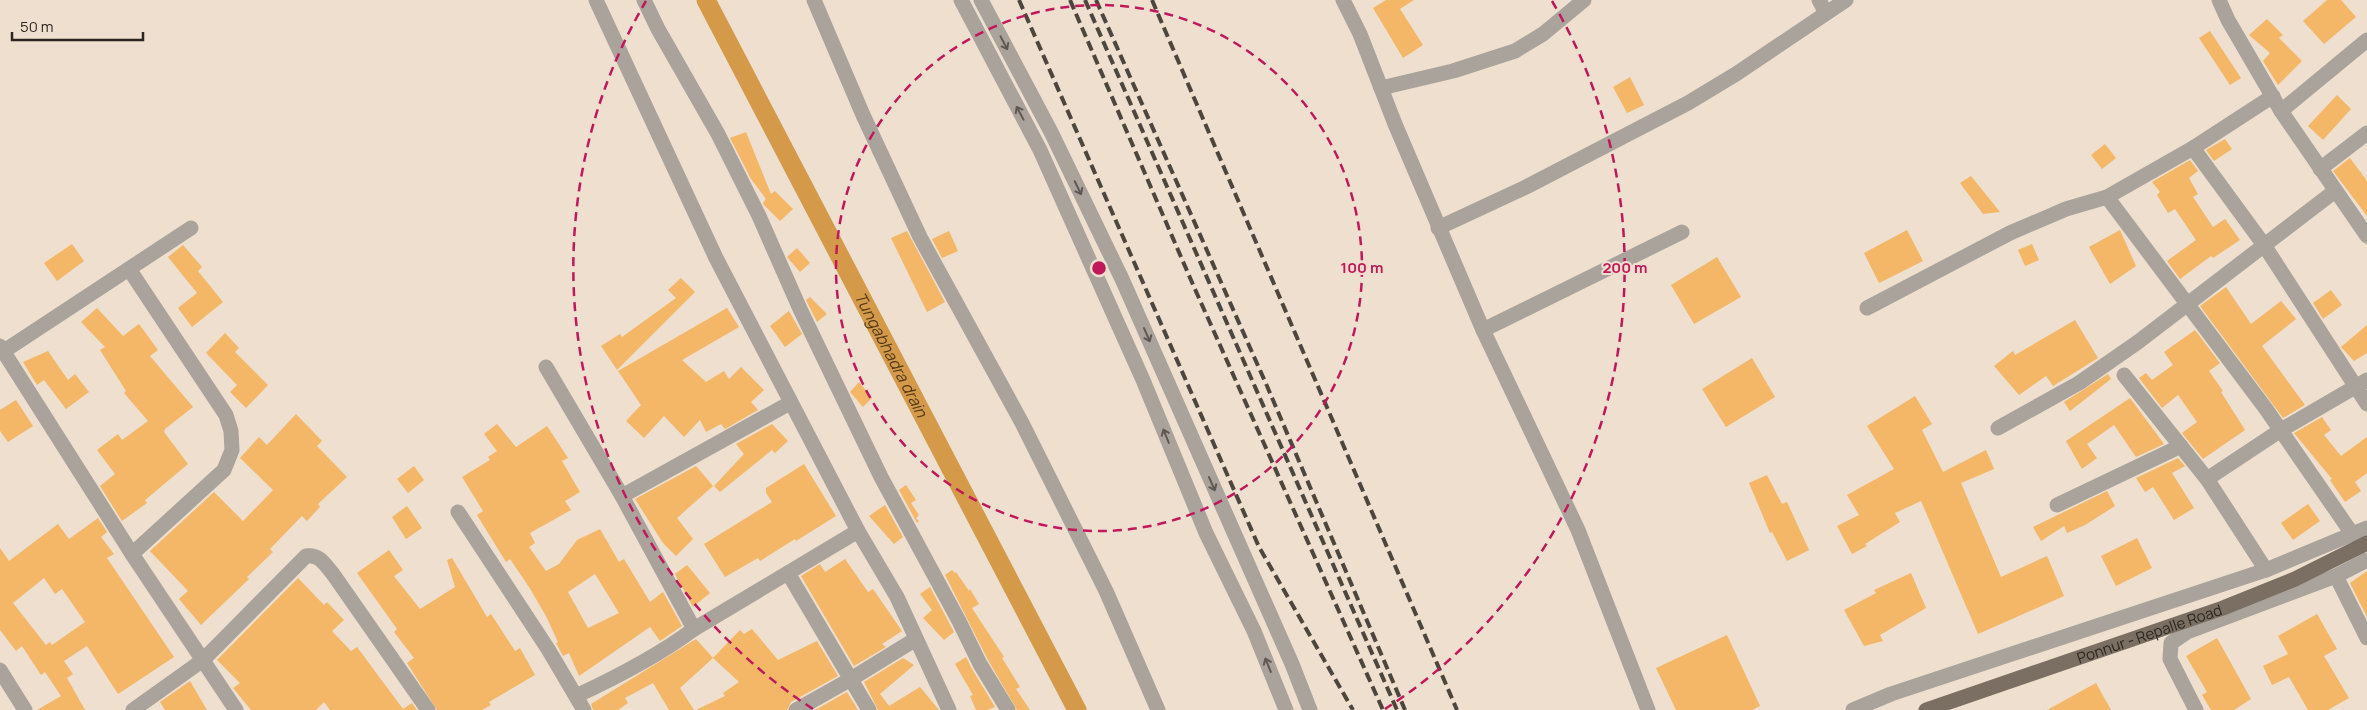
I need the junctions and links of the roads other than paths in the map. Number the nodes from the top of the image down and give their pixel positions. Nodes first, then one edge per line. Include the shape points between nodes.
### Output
1 (596, 0) edge
2 (644, 0) edge
3 (814, 0) edge
4 (961, 0) edge
5 (981, 0) edge
6 (1343, 0) edge
7 (1584, 0) edge
8 (1846, 0) edge
9 (2219, 0) edge
10 (1822, 7) edge
11 (2367, 40) edge
12 (1381, 88) junction
13 (2274, 96) junction
14 (2281, 111) junction
15 (1051, 132) junction
16 (2367, 133) edge
17 (1034, 140) junction
18 (2193, 148) junction
19 (2320, 169) junction
20 (2334, 191) junction
21 (2107, 197) junction
22 (191, 228) dead end
23 (1438, 228) junction
24 (1682, 232) dead end
25 (2367, 236) edge
26 (2264, 245) junction
27 (129, 269) junction
28 (2185, 304) junction
29 (1867, 308) dead end
30 (1483, 330) junction
31 (2, 348) edge
32 (546, 367) dead end
33 (2124, 375) dead end
34 (2361, 384) edge
35 (1172, 393) junction
36 (1152, 400) junction
37 (790, 403) junction
38 (2367, 404) edge
39 (1998, 428) dead end
40 (2281, 430) junction
41 (2181, 446) junction
42 (2207, 479) junction
43 (622, 496) junction
44 (2057, 505) dead end
45 (458, 512) dead end
46 (2367, 528) edge
47 (858, 530) junction
48 (2353, 535) junction
49 (1236, 537) junction
50 (2367, 544) edge
51 (1212, 546) junction
52 (132, 554) junction
53 (2367, 560) edge
54 (2266, 570) junction
55 (788, 573) junction
56 (2336, 576) junction
57 (694, 629) junction
58 (2367, 638) edge
59 (916, 639) junction
60 (203, 660) junction
61 (0, 670) edge
62 (851, 680) junction
63 (1299, 682) junction
64 (1278, 690) junction
65 (576, 696) junction
66 (25, 710) edge
67 (133, 710) edge
68 (236, 710) edge
69 (428, 710) edge
70 (584, 710) edge
71 (796, 710) edge
72 (869, 710) edge
73 (949, 710) edge
74 (1008, 710) edge
75 (1158, 710) edge
76 (1286, 710) edge
77 (1310, 710) edge
78 (1648, 710) edge
79 (1854, 710) edge
80 (1926, 710) edge
81 (2196, 710) edge

1 - 37 street via 716,258
2 - 74 street via 759,216 808,327 881,477 980,664
3 - 75 street via 920,238 1022,423 1106,591
17 -> 4 street
5 -> 15 street
6 - 12 street
7 - 12 street via 1543,34 1515,51 1453,71
8 - 10 street
9 - 13 street
10 - 23 street via 1736,74 1688,103 1526,187
11 - 14 street
12 - 23 street
13 - 14 street
13 - 18 street
14 - 19 street
15 - 17 street
15 -> 35 street via 1122,279
16 - 19 street
17 - 36 street
18 - 21 street
18 - 26 street
19 - 20 street
20 - 25 street
20 - 26 street
21 - 28 street
21 - 29 street via 2066,209 2010,233
22 - 27 street
23 - 30 street
24 - 30 street
26 - 28 street
26 - 34 street
27 - 31 street
27 - 52 street via 226,415 232,450 224,470
28 - 39 street via 2079,383
28 - 40 street
30 - 78 street via 1578,530
31 - 52 street
32 - 43 street
33 - 41 street
34 - 38 street
34 - 40 street
35 - 36 street
35 -> 49 street
51 -> 36 street
37 - 43 street
37 - 47 street
40 - 42 street
40 - 48 street
41 - 42 street
41 - 44 street
42 - 54 street
43 - 57 street
45 - 65 street
46 - 48 street
47 - 55 street
47 - 59 street
48 - 54 street
49 - 51 street
49 - 63 street
50 - 80 main road, Ponnur - Repalle Road via 2296,579 2223,608
64 -> 51 street via 1254,631
52 - 60 street
53 - 56 street
54 - 79 street via 1900,691
55 - 57 street
55 - 62 street
56 - 58 street
56 - 81 street via 2187,632 2171,643 2170,659
57 - 65 street via 612,680
59 - 62 street
59 - 73 street
60 - 67 street
60 - 68 street
60 - 69 street via 306,556 313,555 333,574
61 - 66 street
62 - 71 street
62 - 72 street
63 - 64 street
63 - 77 street
64 - 76 street
65 - 70 street

